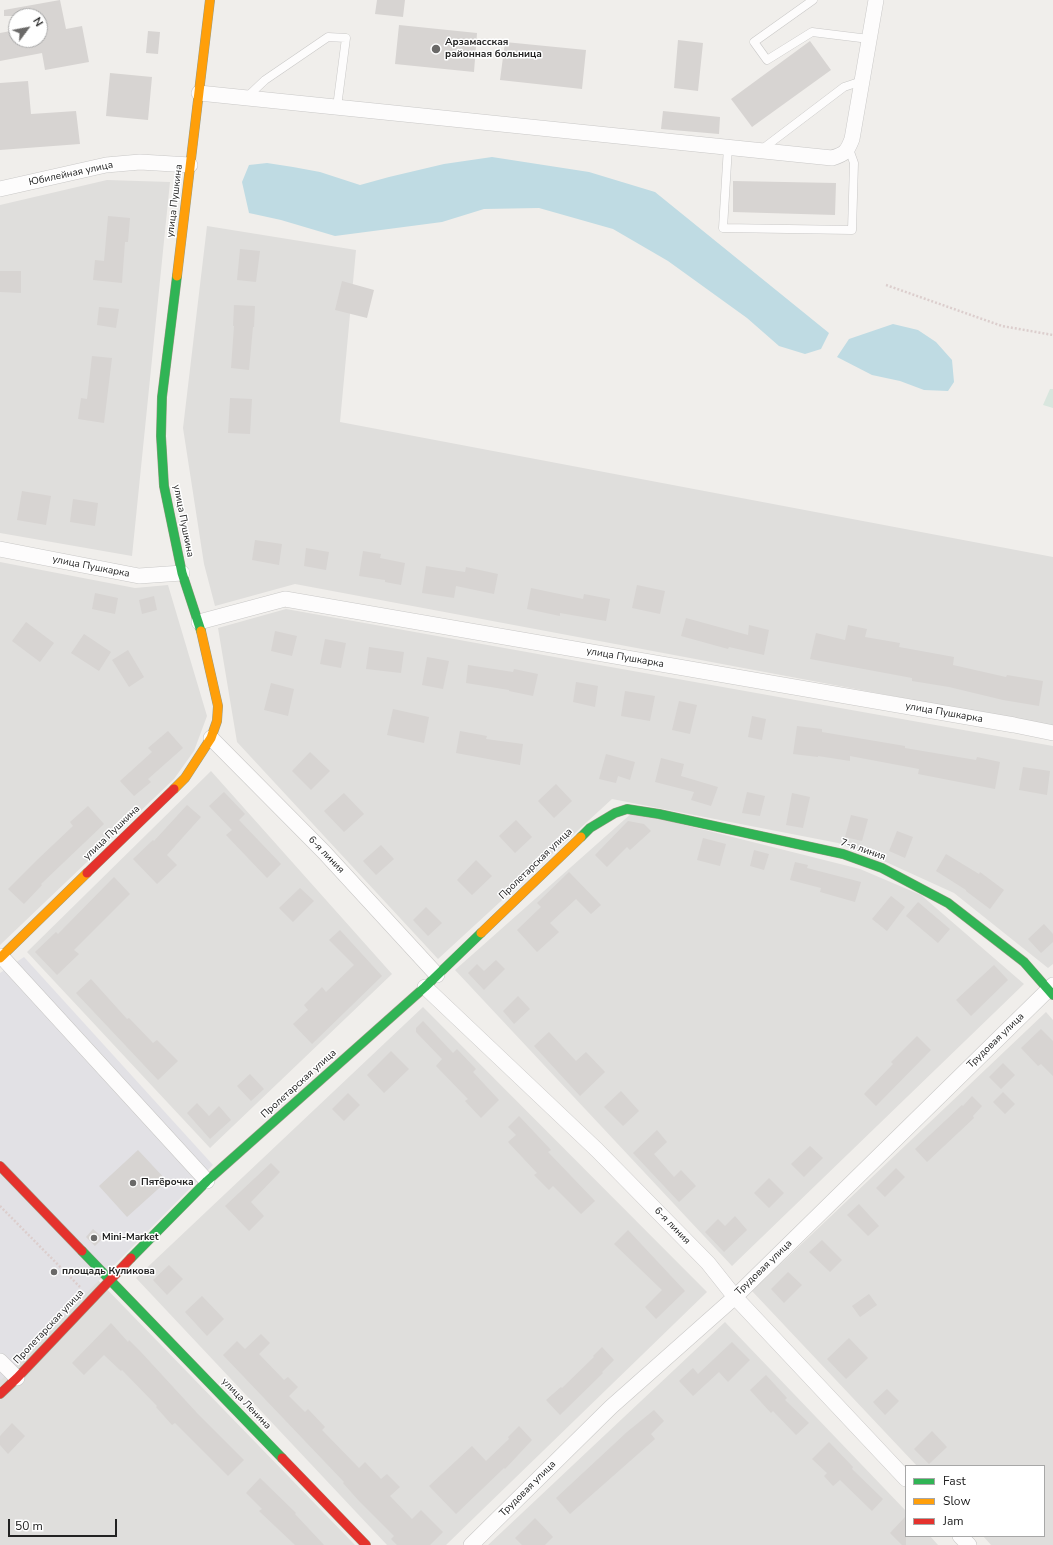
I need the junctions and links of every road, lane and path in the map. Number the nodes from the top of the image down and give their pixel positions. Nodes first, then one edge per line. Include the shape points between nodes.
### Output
1 (210, 0) edge
2 (813, 0) edge
3 (876, 0) edge
4 (869, 39) junction
5 (862, 81) junction
6 (199, 93) junction
7 (246, 98) junction
8 (337, 107) junction
9 (728, 147) junction
10 (849, 149) junction
11 (760, 151) junction
12 (190, 166) junction
13 (0, 189) edge
14 (886, 284) dead end
15 (1053, 335) edge
16 (0, 549) edge
17 (182, 573) junction
18 (199, 622) junction
19 (1053, 733) edge
20 (211, 738) junction
21 (627, 809) joint
22 (1, 957) edge
23 (437, 975) junction
24 (425, 987) junction
25 (1051, 990) edge
26 (0, 1166) edge
27 (206, 1181) junction
28 (0, 1206) edge
29 (110, 1279) junction
30 (735, 1297) junction
31 (91, 1299) junction
32 (0, 1361) edge
33 (17, 1378) junction
34 (0, 1394) edge
35 (905, 1478) edge
36 (961, 1537) edge
37 (366, 1545) edge
38 (471, 1545) edge
39 (968, 1545) edge

1 - 6 street, улица Пушкина
2 - 4 lane via 754,42 767,60 812,32
3 - 4 street
4 - 5 street
5 - 10 street
5 - 11 lane via 844,87
6 - 7 street
6 - 12 street, улица Пушкина
7 - 8 street
7 - 8 lane via 266,80 328,37 346,38
8 - 9 street
9 - 10 lane via 723,228 852,230 854,163
9 - 11 street
10 - 11 street via 843,155 832,158
12 - 13 street, Юбилейная улица via 140,162 106,164
12 - 17 street, улица Пушкина via 162,397 161,436 164,486
14 - 15 path via 1002,326
16 - 17 street, улица Пушкарка via 139,576
17 - 18 street, улица Пушкина
18 - 19 street, улица Пушкарка via 285,599
18 - 20 street, улица Пушкина via 218,706 217,720
20 - 22 street, улица Пушкина via 185,778
20 - 23 street, 6-я линия via 324,852
21 - 23 street, Пролетарская улица via 590,828
21 - 25 street, 7-я линия via 843,854 882,868 948,903 1024,962
22 - 27 street
23 - 24 street, Пролетарская улица
24 - 27 street, Пролетарская улица
24 - 30 street, 6-я линия via 597,1150 708,1263
25 - 30 street, Трудовая улица
26 - 29 street
27 - 29 street, Пролетарская улица
28 - 31 path
29 - 31 street, Пролетарская улица
29 - 37 street, улица Ленина
30 - 35 street, 6-я линия
30 - 38 street, Трудовая улица via 612,1406
31 - 33 street, Пролетарская улица
32 - 33 street
33 - 34 street, Пролетарская улица
36 - 39 street

